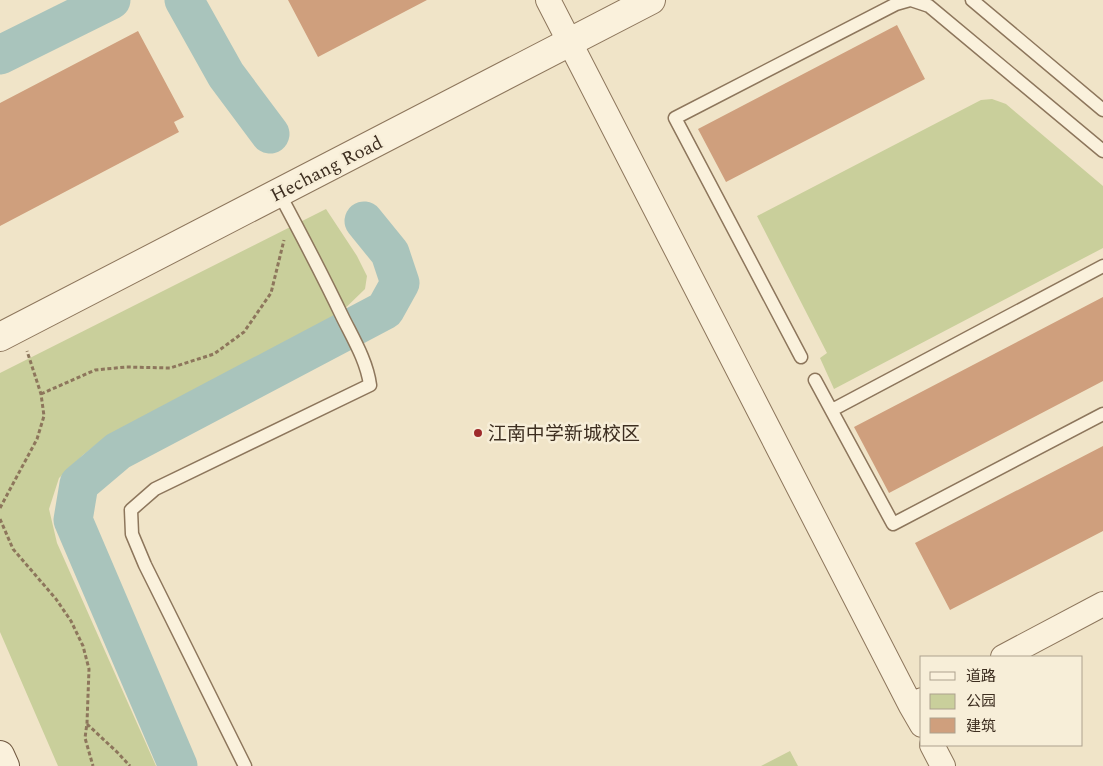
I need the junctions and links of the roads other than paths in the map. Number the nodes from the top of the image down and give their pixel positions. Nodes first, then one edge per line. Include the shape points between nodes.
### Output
1 (548, 0) edge
2 (618, 0) edge
3 (652, 0) edge
4 (910, 0) edge
5 (972, 0) edge
6 (894, 2) edge
7 (566, 35) junction
8 (1103, 110) edge
9 (1103, 151) edge
10 (284, 203) junction
11 (1103, 266) edge
12 (0, 323) edge
13 (0, 337) edge
14 (801, 357) dead end
15 (816, 380) dead end
16 (832, 410) junction
17 (1103, 414) edge
18 (1103, 604) edge
19 (1005, 656) edge
20 (918, 710) edge
21 (933, 746) edge
22 (0, 755) edge
23 (5, 766) edge
24 (245, 766) edge
25 (943, 766) edge

1 - 7 street
2 - 7 street, Hechang Road
3 - 7 street, Hechang Road
4 - 6 lane
4 - 9 lane via 929,6
5 - 8 lane
6 - 14 lane via 675,118
7 - 10 street, Hechang Road
7 - 12 street, Hechang Road
7 - 20 street
10 - 13 street, Hechang Road
10 - 24 lane via 360,353 370,385 155,489 131,510 132,534 145,564
11 - 16 lane
15 - 16 lane
16 - 17 lane via 893,524
18 - 19 street
21 - 25 street
22 - 23 street

